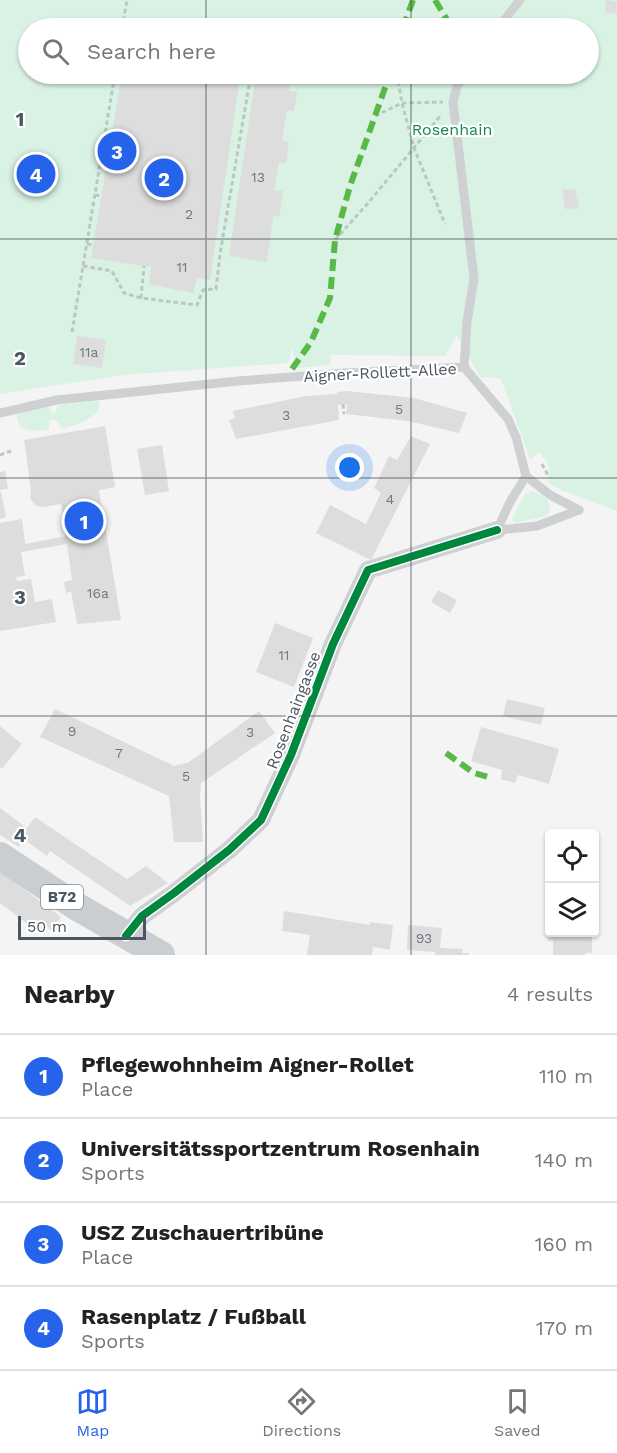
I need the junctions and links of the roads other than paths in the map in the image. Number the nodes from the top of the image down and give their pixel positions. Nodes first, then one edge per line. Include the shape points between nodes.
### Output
1 (520, 0) edge
2 (506, 18) edge
3 (459, 84) edge
4 (464, 368) junction
5 (0, 413) edge
6 (526, 477) junction
7 (497, 530) junction
8 (0, 856) edge
9 (126, 936) junction
10 (161, 955) edge

1 - 2 lane
3 - 4 lane, Aigner-Rollett-Allee via 453,102 474,278
4 - 5 lane, Aigner-Rollett-Allee via 238,381 57,400
4 - 6 lane via 508,419
6 - 7 lane
6 - 7 lane, Rosenhaingasse via 579,510 537,526
7 - 9 street, Rosenhaingasse via 368,570 333,644 291,755 261,820 229,850 142,916
8 - 9 main road, B72
9 - 10 main road, B72

